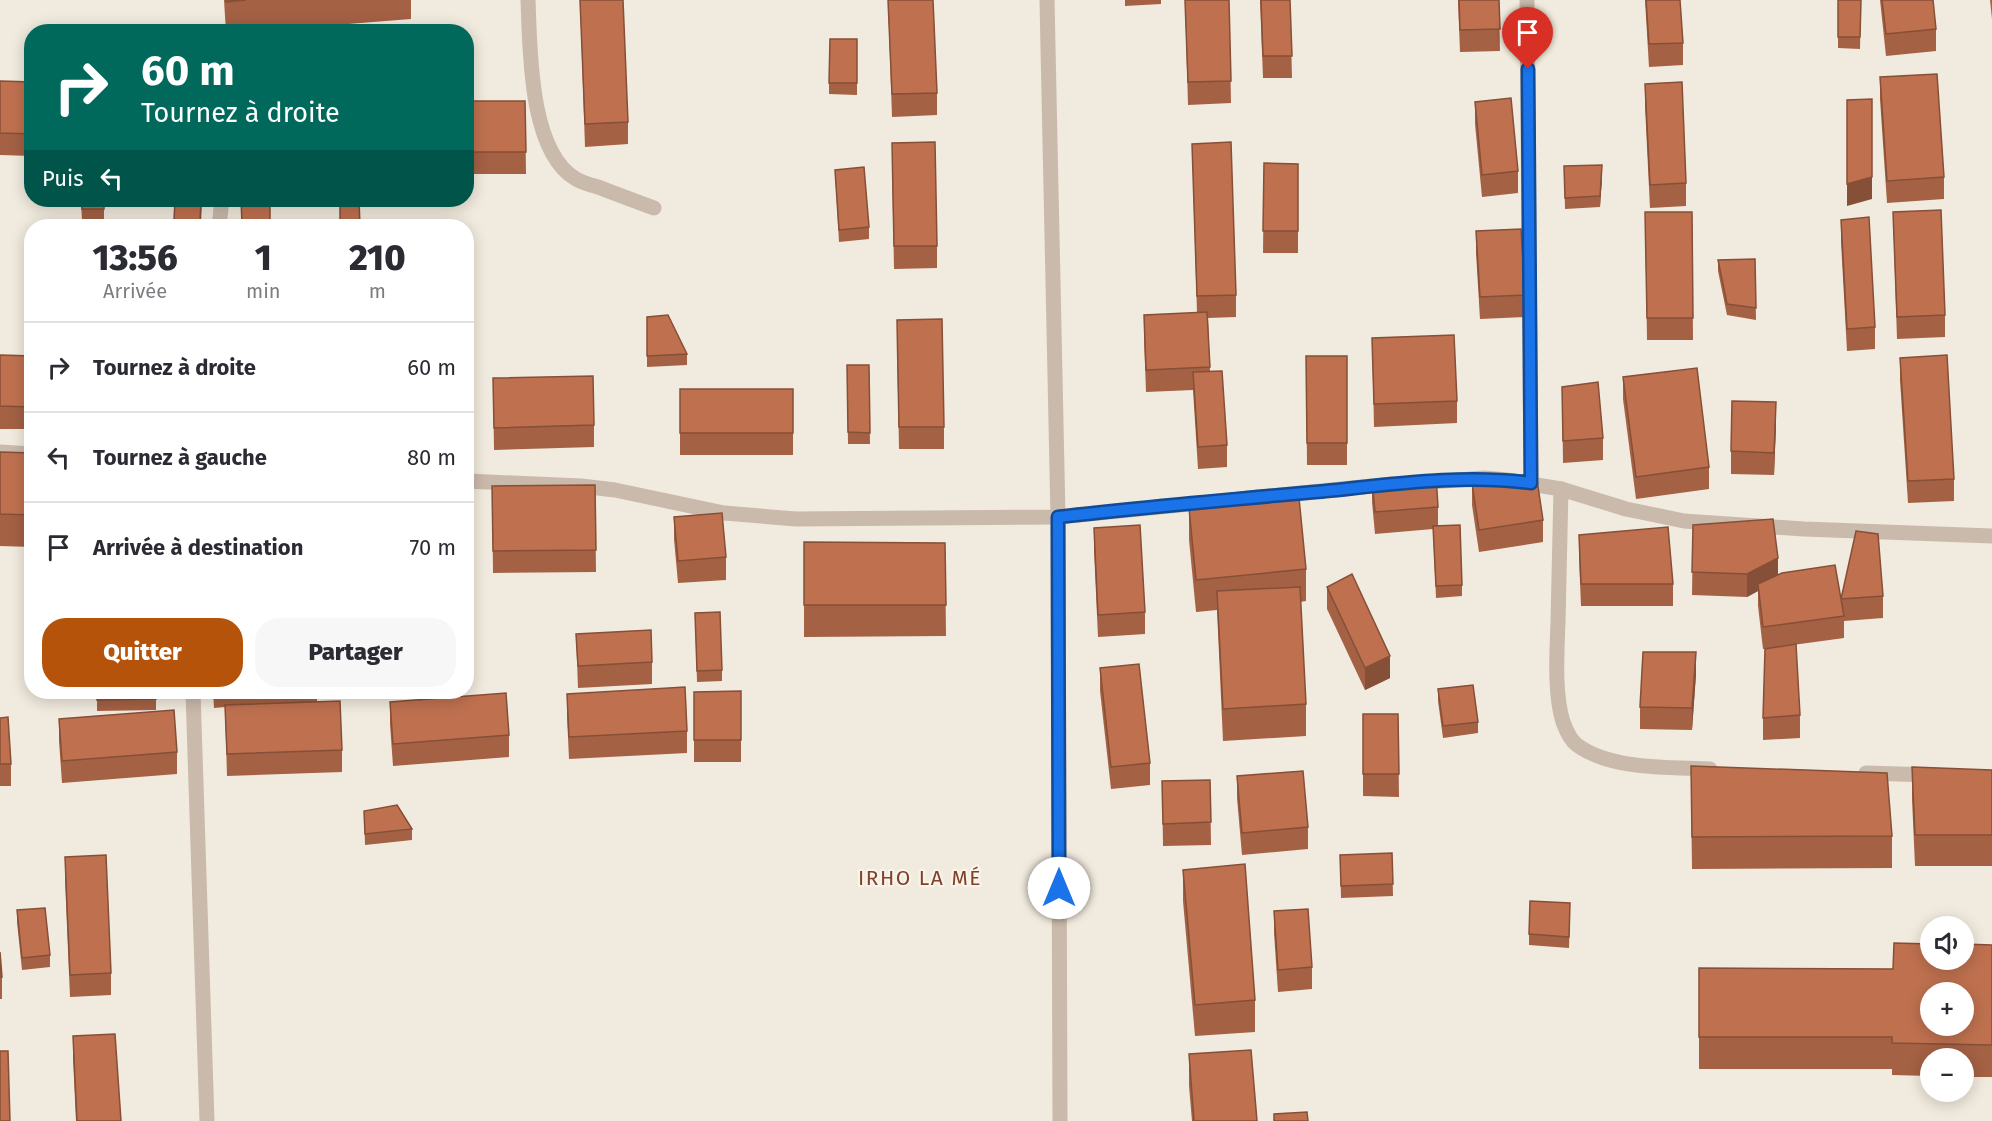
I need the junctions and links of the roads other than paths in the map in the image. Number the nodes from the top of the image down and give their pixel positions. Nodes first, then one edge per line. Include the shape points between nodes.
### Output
1 (528, 0) edge
2 (1047, 0) edge
3 (1527, 0) edge
4 (654, 208) dead end
5 (0, 452) edge
6 (24, 454) edge
7 (474, 481) edge
8 (1531, 483) junction
9 (1561, 489) junction
10 (1058, 517) junction
11 (1992, 536) edge
12 (193, 699) edge
13 (1727, 769) edge
14 (1846, 773) edge
15 (1948, 775) edge
16 (207, 1121) edge
17 (1060, 1121) edge

1 - 4 street via 538,114 552,154 576,179
2 - 10 street
3 - 8 street
5 - 6 street
7 - 10 street via 581,486 724,513 796,519
8 - 9 street
8 - 10 street via 1485,478
9 - 11 street via 1684,521
9 - 13 street via 1557,648 1559,697 1569,736 1575,744 1612,761
10 - 17 street
12 - 16 street
14 - 15 street

